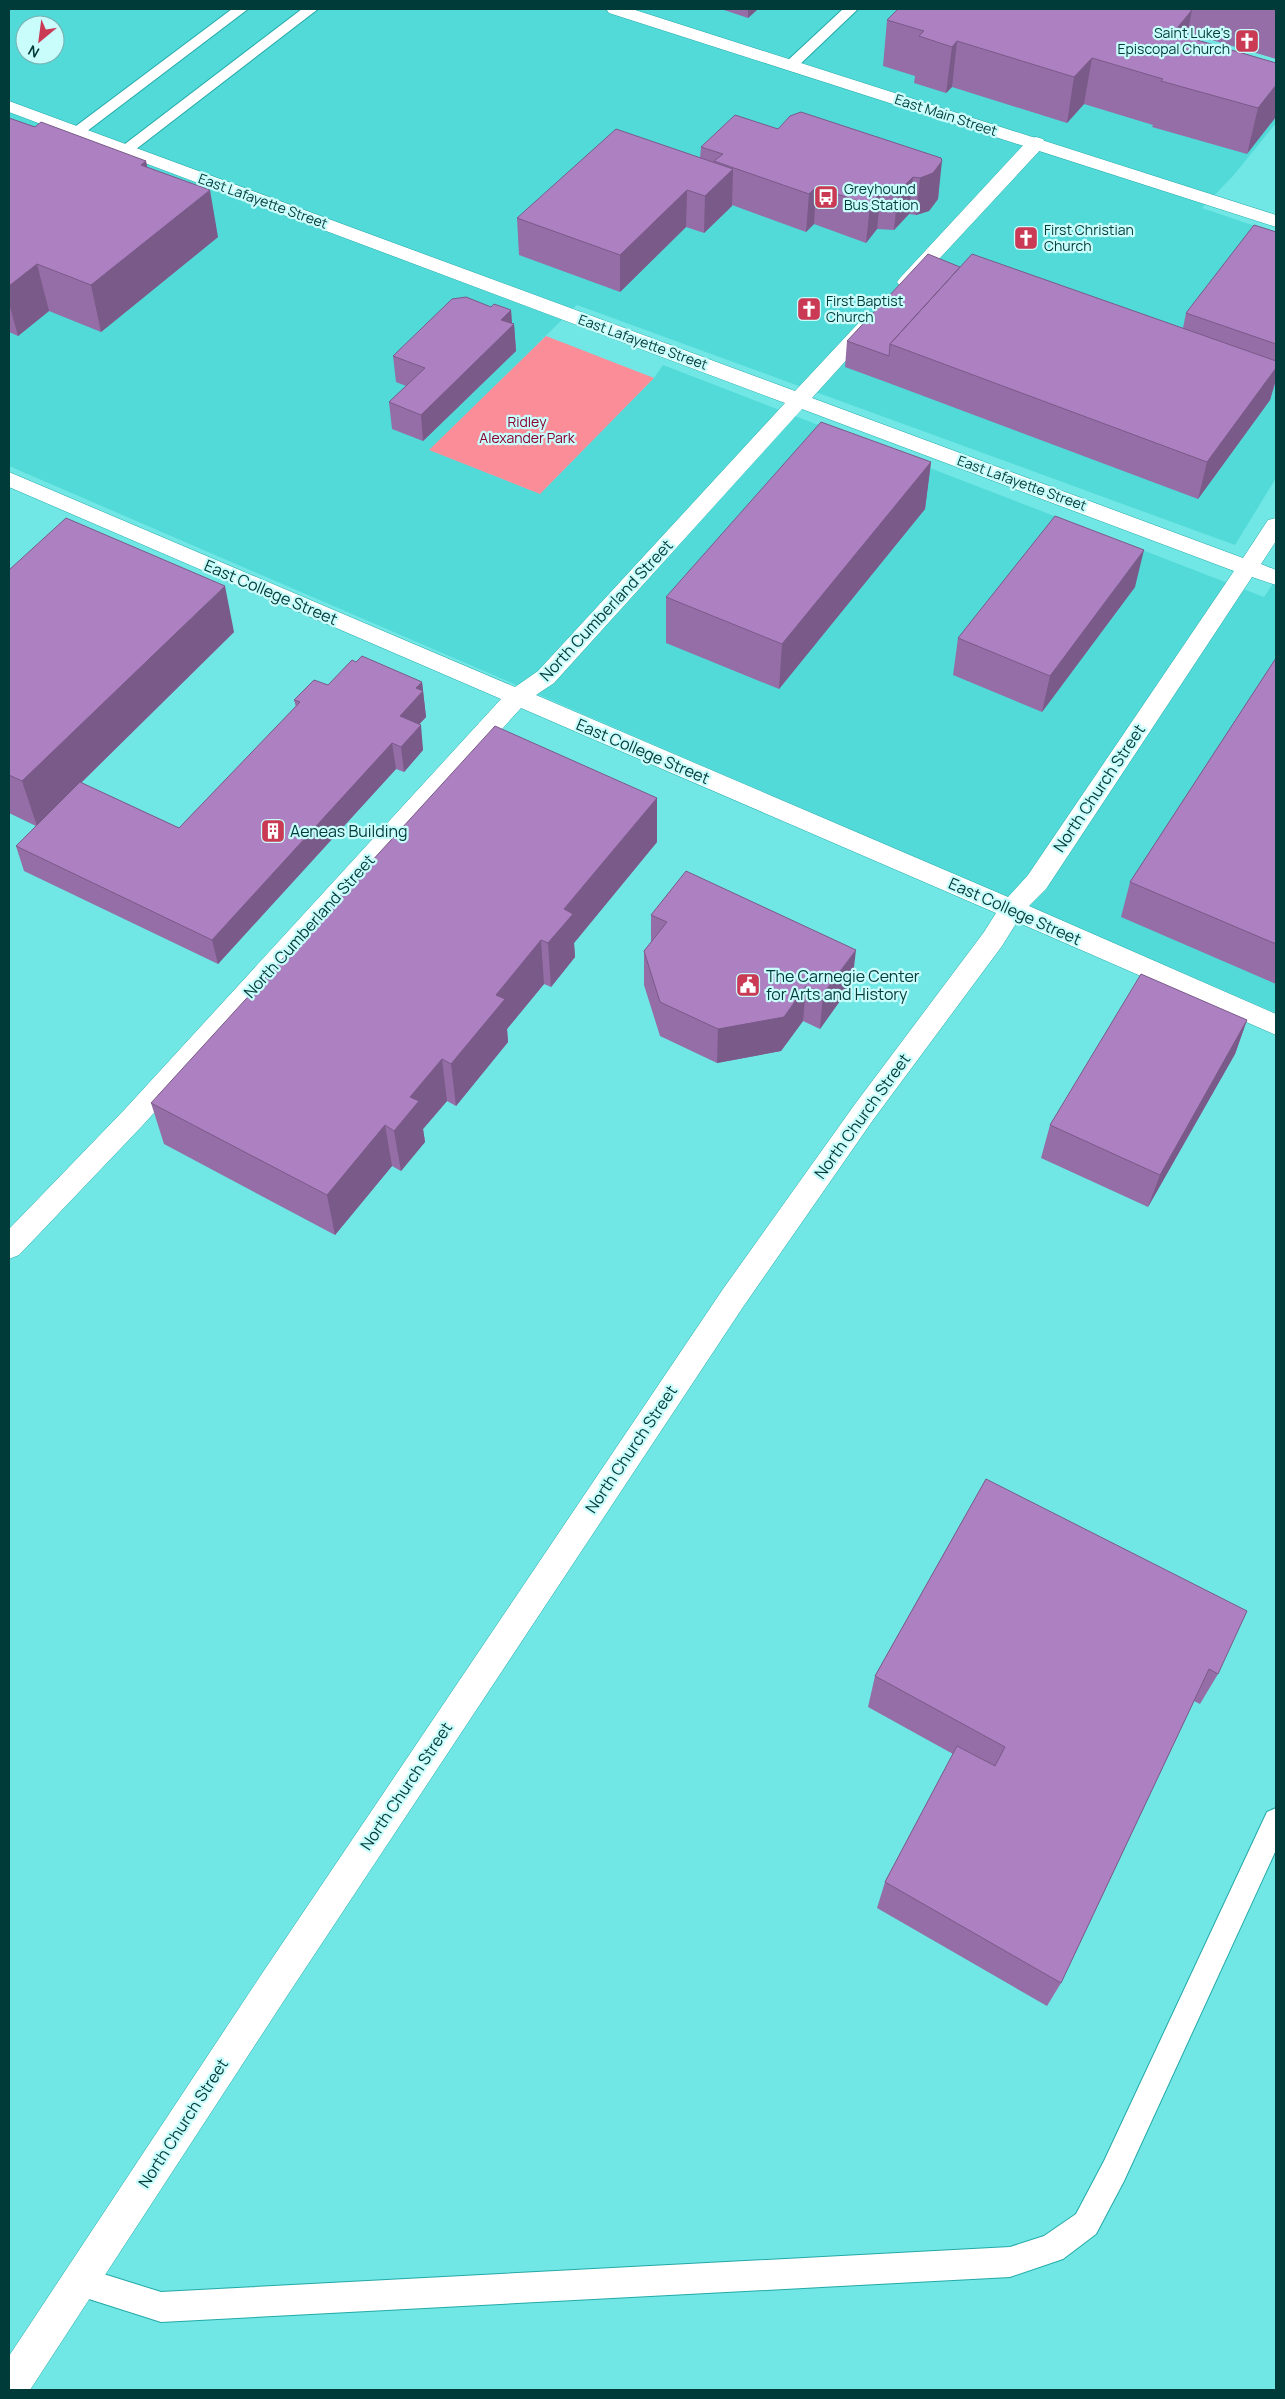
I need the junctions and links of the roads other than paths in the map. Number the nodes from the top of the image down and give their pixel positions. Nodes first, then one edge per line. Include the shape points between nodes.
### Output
1 (241, 9) edge
2 (311, 9) edge
3 (615, 9) edge
4 (851, 9) edge
5 (791, 65) junction
6 (9, 106) edge
7 (77, 132) junction
8 (1036, 143) junction
9 (126, 150) junction
10 (1276, 221) edge
11 (799, 400) junction
12 (9, 479) edge
13 (1276, 525) edge
14 (1246, 567) junction
15 (1276, 578) edge
16 (517, 697) junction
17 (1011, 910) junction
18 (1276, 1025) edge
19 (9, 1247) edge
20 (1276, 1821) edge
21 (78, 2281) junction
22 (9, 2389) edge

1 - 7 lane
2 - 9 lane
3 - 5 street, East Main Street
4 - 5 lane
5 - 8 street, East Main Street
6 - 7 street, East Lafayette Street
7 - 9 street, East Lafayette Street
8 - 10 street, East Main Street
8 - 11 street, North Cumberland Street
9 - 11 street, East Lafayette Street
11 - 14 street, East Lafayette Street
11 - 16 street, North Cumberland Street via 546,677
12 - 16 street, East College Street
13 - 14 street, North Church Street
14 - 15 street, East Lafayette Street
14 - 17 street, North Church Street via 1037,882
16 - 17 street, East College Street
16 - 19 street, North Cumberland Street via 134,1117
17 - 18 street, East College Street
17 - 21 street, North Church Street via 733,1298
20 - 21 lane via 1114,2171 1086,2224 1052,2248 1010,2262 161,2308
21 - 22 street, North Church Street

